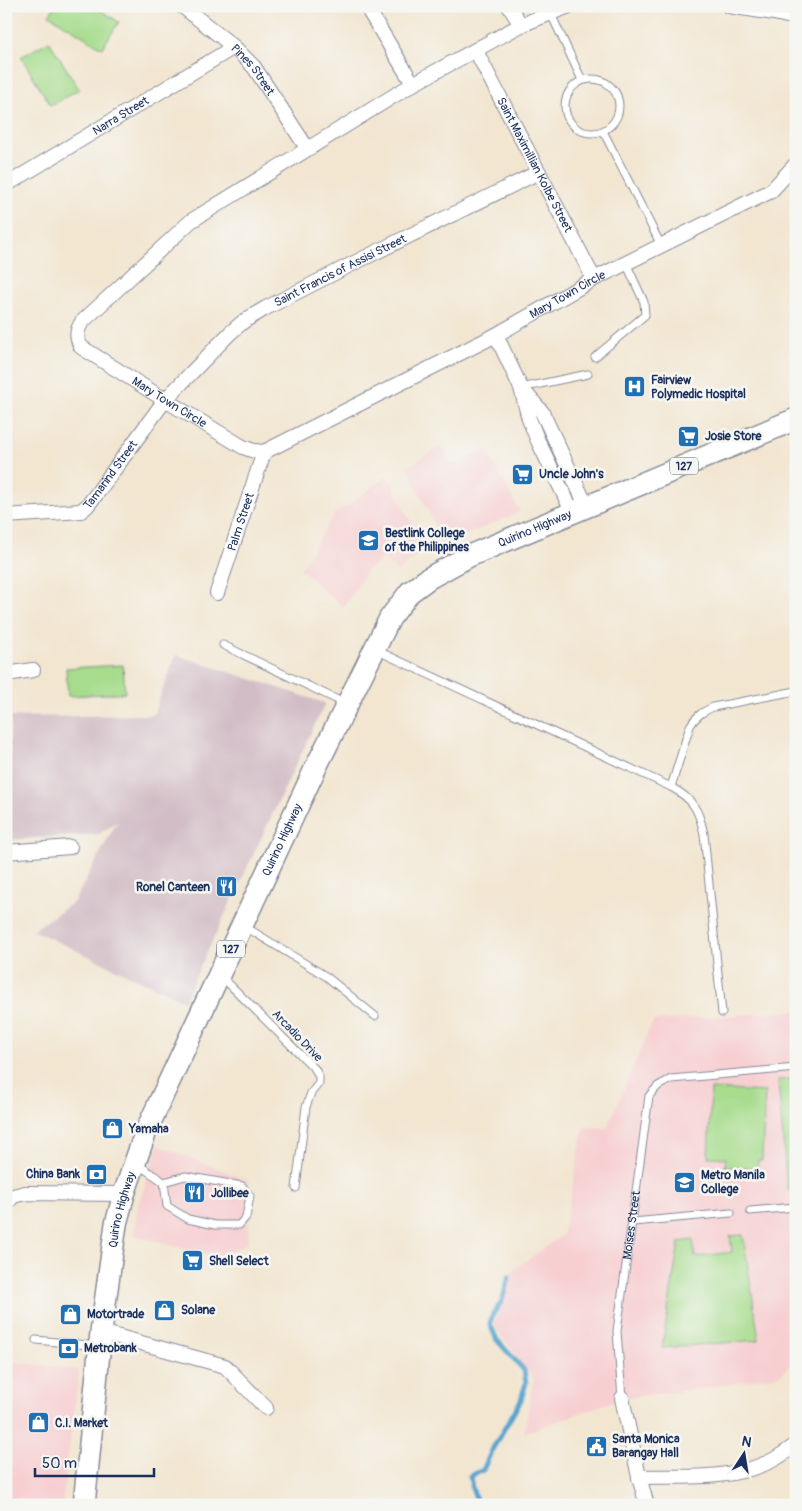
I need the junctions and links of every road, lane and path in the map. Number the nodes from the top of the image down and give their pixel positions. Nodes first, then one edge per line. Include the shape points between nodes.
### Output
1 (182, 6) edge
2 (366, 6) edge
3 (509, 6) edge
4 (569, 6) edge
5 (729, 6) edge
6 (551, 14) junction
7 (796, 18) edge
8 (521, 25) junction
9 (234, 47) junction
10 (476, 50) junction
11 (582, 80) junction
12 (413, 84) junction
13 (603, 131) junction
14 (307, 148) junction
15 (796, 164) edge
16 (539, 172) junction
17 (6, 185) edge
18 (660, 245) junction
19 (626, 262) junction
20 (594, 279) junction
21 (496, 335) junction
22 (595, 357) dead end
23 (588, 374) dead end
24 (521, 388) junction
25 (165, 400) junction
26 (796, 418) edge
27 (264, 452) junction
28 (580, 510) junction
29 (6, 516) edge
30 (217, 593) dead end
31 (223, 645) dead end
32 (373, 649) junction
33 (33, 670) dead end
34 (6, 674) edge
35 (796, 691) edge
36 (346, 704) junction
37 (671, 787) junction
38 (70, 847) dead end
39 (6, 852) edge
40 (242, 924) junction
41 (219, 973) junction
42 (722, 1013) dead end
43 (375, 1016) dead end
44 (796, 1068) edge
45 (135, 1162) junction
46 (164, 1182) junction
47 (296, 1188) dead end
48 (124, 1194) junction
49 (6, 1205) edge
50 (796, 1207) edge
51 (750, 1211) dead end
52 (731, 1213) dead end
53 (632, 1222) junction
54 (101, 1339) junction
55 (36, 1340) dead end
56 (622, 1398) joint
57 (266, 1408) dead end
58 (796, 1445) edge
59 (639, 1476) junction
60 (643, 1504) edge
61 (84, 1505) edge

1 - 9 street, Pines Street
2 - 12 street
3 - 8 street
4 - 6 street, Mary Town Circle
5 - 7 street
6 - 8 street, Mary Town Circle
6 - 11 lane
8 - 10 street, Mary Town Circle
9 - 14 street, Pines Street via 254,67
9 - 17 street, Narra Street
10 - 12 street, Mary Town Circle
10 - 16 street, Saint Maximillian Kolbe Street
11 - 13 lane via 599,79 614,88 620,104 616,120
11 - 13 lane via 568,91 564,107 571,124 585,132
12 - 14 street, Mary Town Circle
13 - 18 lane
14 - 25 street, Mary Town Circle via 191,221 78,328 77,338 81,347
15 - 18 street, Mary Town Circle via 771,191
16 - 20 street, Saint Maximillian Kolbe Street
16 - 25 street, Saint Francis of Assisi Street via 244,321
18 - 19 street, Mary Town Circle
19 - 20 street, Mary Town Circle
19 - 22 lane via 646,314
20 - 21 street, Mary Town Circle
21 - 24 street
21 - 27 street, Mary Town Circle
23 - 24 lane
24 - 28 street via 529,419
25 - 27 street, Mary Town Circle via 243,447
25 - 29 street, Tamarind Street via 81,511
26 - 28 main road, Quirino Highway / 127
27 - 30 street, Palm Street
28 - 32 main road, Quirino Highway / 127 via 469,556 429,578 410,592 390,618
31 - 36 lane
32 - 36 main road, Quirino Highway / 127
32 - 37 lane
33 - 34 street
35 - 37 lane via 713,707 695,717
36 - 40 main road, Quirino Highway / 127
37 - 42 lane via 694,804 701,818
38 - 39 street
40 - 41 main road, Quirino Highway / 127
40 - 43 lane via 327,977
41 - 45 main road, Quirino Highway / 127 via 146,1130
41 - 47 lane, Arcadio Drive via 315,1069 319,1077 306,1107
44 - 53 lane, Moises Street via 671,1079 658,1086 649,1096
45 - 46 lane
45 - 48 main road, Quirino Highway / 127
46 - 46 lane via 167,1206 188,1219 239,1226 246,1217 250,1196 242,1186 185,1176
48 - 49 street via 25,1193 13,1196
48 - 54 main road, Quirino Highway / 127 via 116,1224
50 - 51 lane
52 - 53 lane
53 - 56 lane, Moises Street via 617,1331
54 - 55 lane
54 - 57 street via 225,1366
54 - 61 main road, Quirino Highway / 127
56 - 59 street, Moises Street
58 - 59 street via 773,1460 735,1473
59 - 60 street, Moises Street

